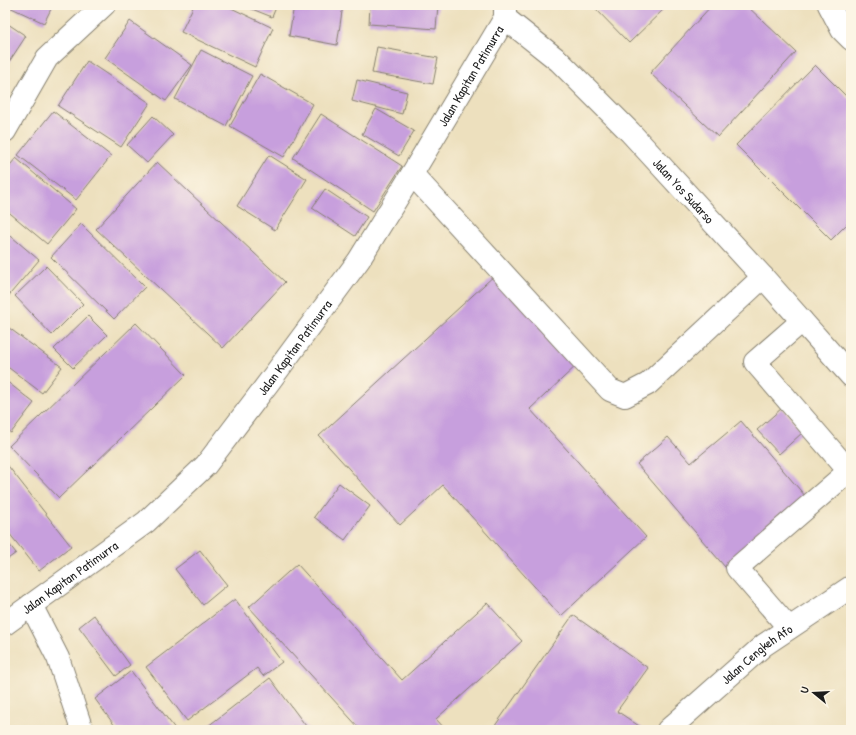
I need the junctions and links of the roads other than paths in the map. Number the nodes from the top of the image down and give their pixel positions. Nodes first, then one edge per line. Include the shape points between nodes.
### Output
1 (104, 5) edge
2 (829, 5) edge
3 (505, 11) edge
4 (851, 39) edge
5 (5, 131) edge
6 (412, 174) junction
7 (763, 277) junction
8 (802, 322) junction
9 (851, 376) edge
10 (851, 587) edge
11 (31, 605) junction
12 (5, 624) edge
13 (789, 628) junction
14 (82, 730) edge
15 (668, 730) edge

1 - 5 street via 47,58
2 - 4 street via 842,30
3 - 6 street, Jalan Kapitan Patimurra
3 - 7 street, Jalan Yos Sudarso via 630,132
6 - 7 street via 610,390 625,396 648,384
6 - 11 street, Jalan Kapitan Patimurra via 358,260 206,465 146,522
7 - 8 street, Jalan Yos Sudarso
8 - 9 street, Jalan Yos Sudarso
8 - 13 street via 755,362 849,471 737,568
10 - 13 street, Jalan Cengkeh Afo
11 - 12 street, Jalan Kapitan Patimurra
11 - 14 street via 58,658
13 - 15 street, Jalan Cengkeh Afo via 764,645

